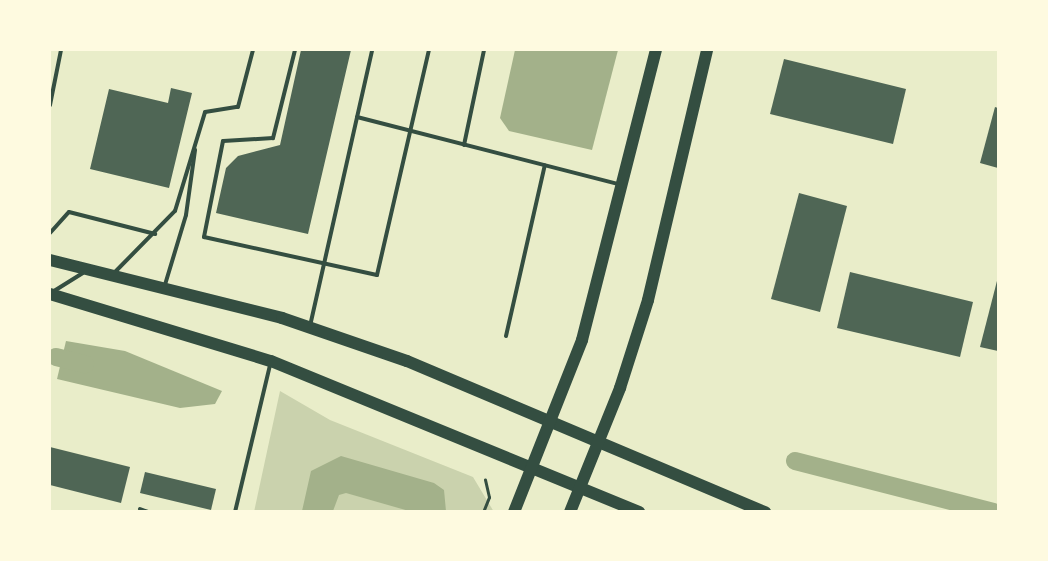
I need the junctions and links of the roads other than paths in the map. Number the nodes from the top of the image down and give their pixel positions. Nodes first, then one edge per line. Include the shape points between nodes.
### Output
1 (61, 50) edge
2 (253, 50) edge
3 (295, 50) edge
4 (372, 50) edge
5 (429, 50) edge
6 (484, 50) edge
7 (656, 50) edge
8 (707, 50) edge
9 (50, 105) edge
10 (357, 117) junction
11 (410, 132) junction
12 (464, 145) junction
13 (195, 150) junction
14 (545, 165) junction
15 (625, 186) junction
16 (50, 233) edge
17 (155, 235) junction
18 (50, 260) edge
19 (325, 263) junction
20 (89, 270) junction
21 (112, 275) junction
22 (164, 288) junction
23 (50, 295) edge
24 (310, 327) junction
25 (506, 336) dead end
26 (271, 361) junction
27 (551, 420) junction
28 (599, 440) junction
29 (532, 467) junction
30 (580, 487) junction
31 (140, 509) dead end
32 (148, 512) edge
33 (235, 512) edge
34 (514, 512) edge
35 (570, 512) edge
36 (639, 512) edge
37 (765, 512) edge

1 - 9 lane
2 - 13 lane via 238,107 205,112
3 - 19 lane via 273,138 223,141 204,237
4 - 10 lane
5 - 11 lane
6 - 12 lane
7 - 15 main road
8 - 28 main road via 648,300
10 - 11 lane
10 - 19 lane
11 - 12 lane
11 - 19 lane via 377,275
12 - 14 lane
13 - 17 lane via 175,211
13 - 22 lane via 198,158 186,215
14 - 15 lane
14 - 25 lane
15 - 27 main road via 582,340
16 - 17 lane via 69,212
17 - 21 lane
18 - 20 main road
19 - 24 lane
20 - 21 main road
20 - 23 lane
21 - 22 main road
22 - 24 main road
23 - 26 main road
24 - 27 main road
26 - 29 main road
26 - 33 lane
27 - 28 main road
27 - 29 main road
28 - 30 main road
28 - 37 main road
29 - 30 main road
29 - 34 main road
30 - 35 main road
30 - 36 main road
31 - 32 lane

